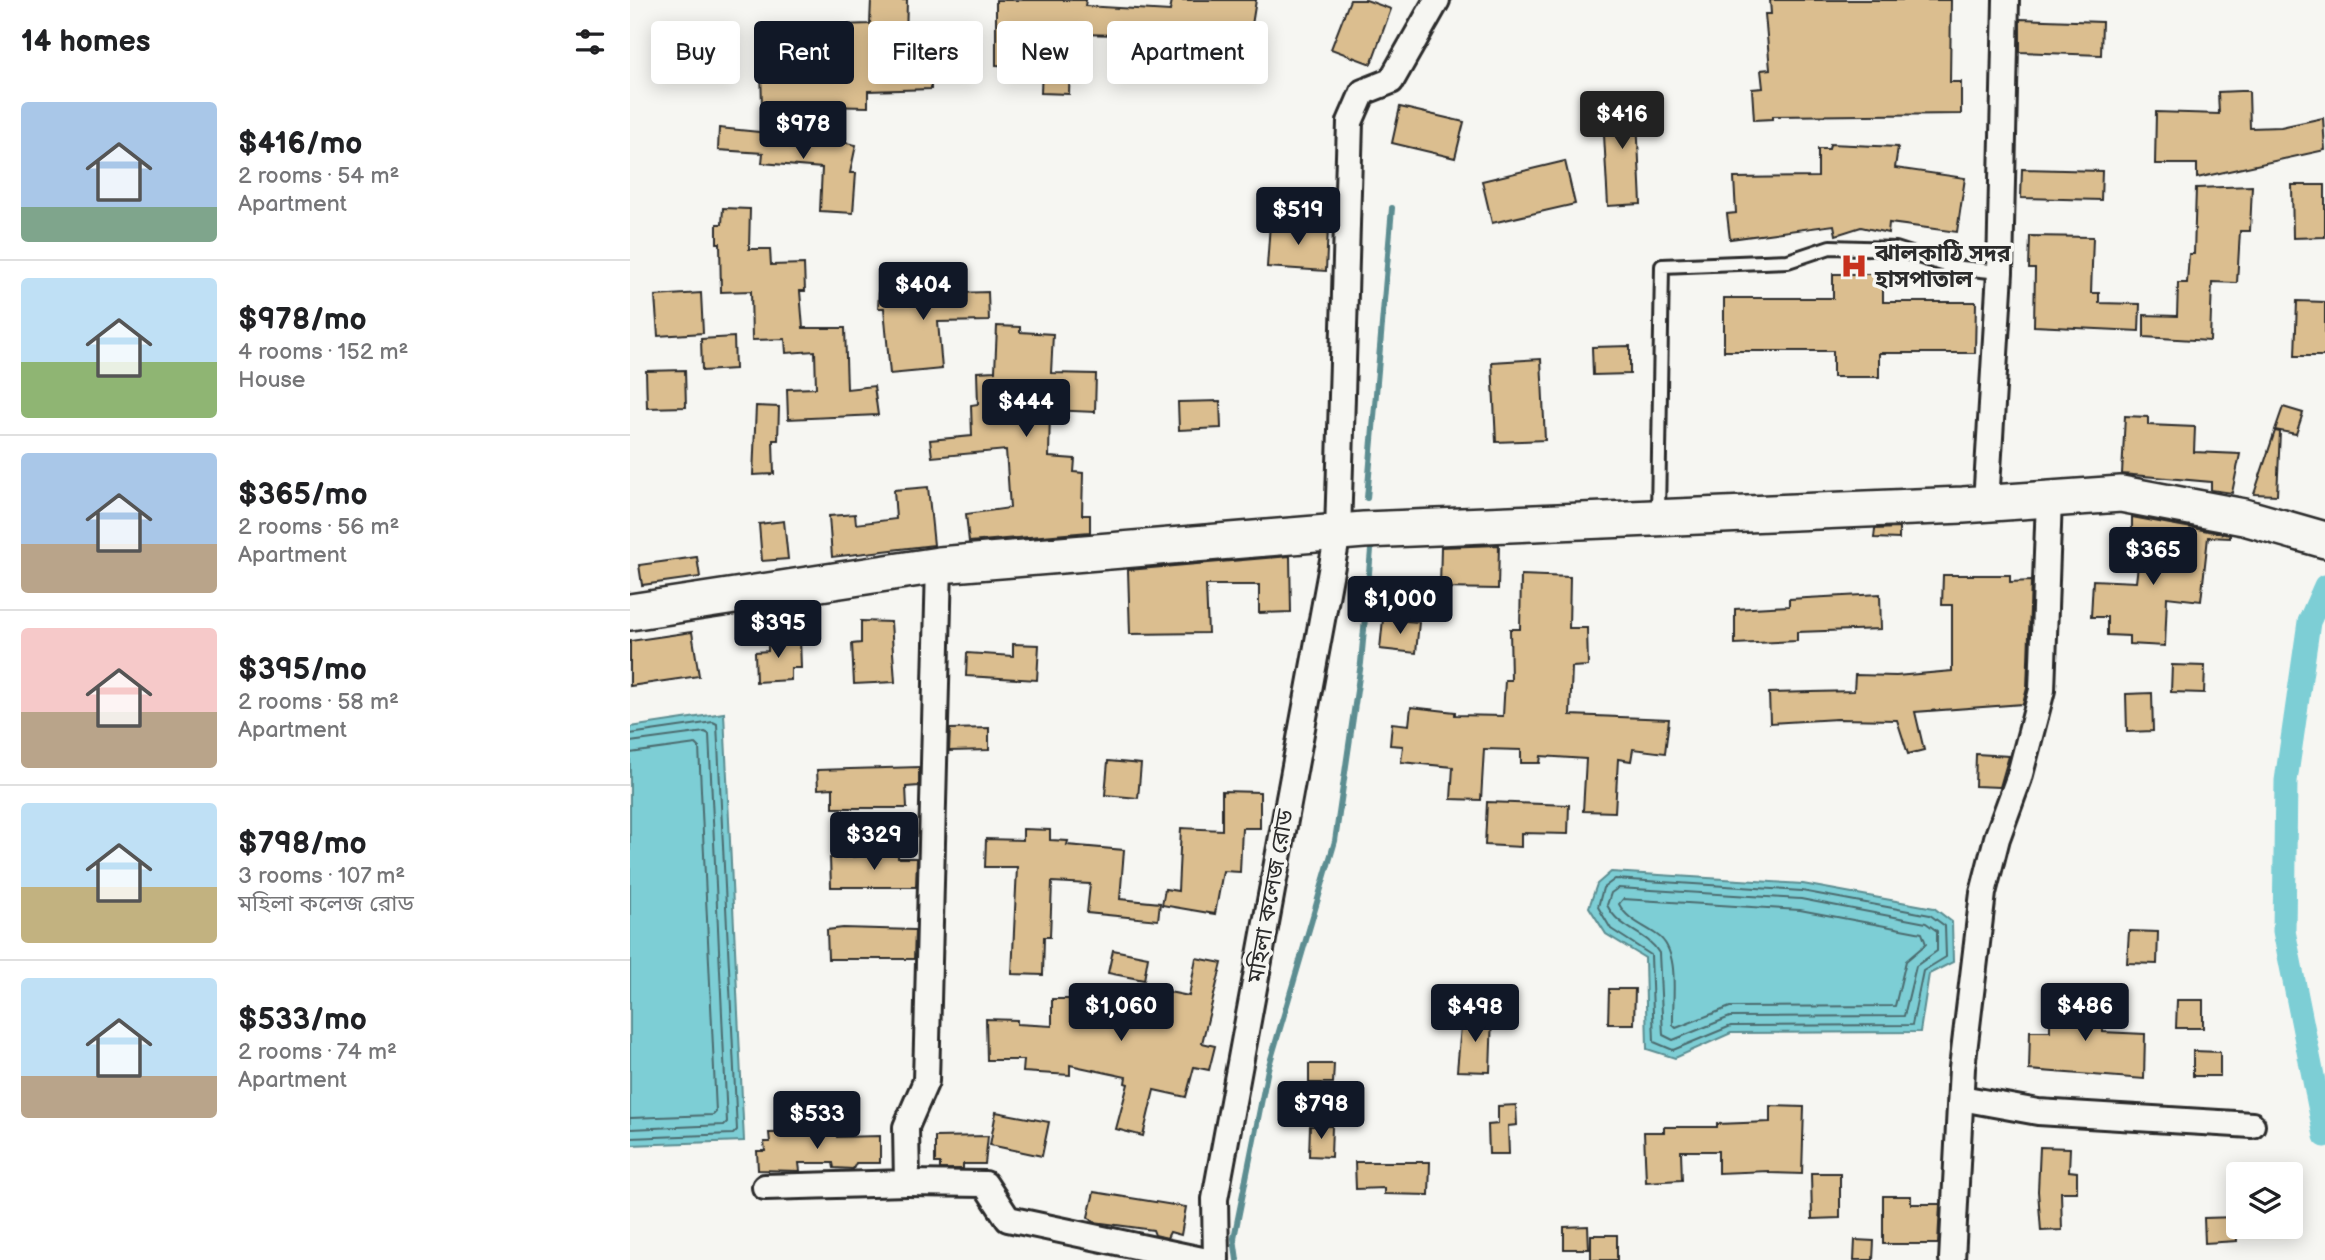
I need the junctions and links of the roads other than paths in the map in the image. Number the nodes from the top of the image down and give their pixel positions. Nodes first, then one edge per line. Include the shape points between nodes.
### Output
1 (1437, 0) edge
2 (2006, 0) edge
3 (2000, 272) junction
4 (2049, 499) junction
5 (1986, 503) junction
6 (1658, 518) junction
7 (1338, 533) junction
8 (2325, 540) edge
9 (939, 565) junction
10 (630, 612) edge
11 (1961, 1098) junction
12 (2252, 1125) dead end
13 (907, 1183) junction
14 (765, 1187) dead end
15 (1202, 1260) edge
16 (1216, 1260) edge
17 (1952, 1260) edge

1 - 7 street, মহিলা কলেজ রোড via 1391,81 1363,92 1350,122
2 - 3 street
3 - 5 street
3 - 6 lane via 1952,267 1896,249 1830,247 1788,261 1662,266
4 - 5 main road
4 - 8 main road via 2121,494 2244,517
4 - 11 street via 2042,690 1983,893
5 - 6 main road
6 - 7 main road
7 - 9 main road
7 - 16 street, মহিলা কলেজ রোড via 1215,1199
9 - 10 main road
9 - 13 street via 926,1081 906,1127
11 - 12 street via 2038,1112
11 - 17 street
13 - 14 street
13 - 15 street via 985,1184 1008,1219

